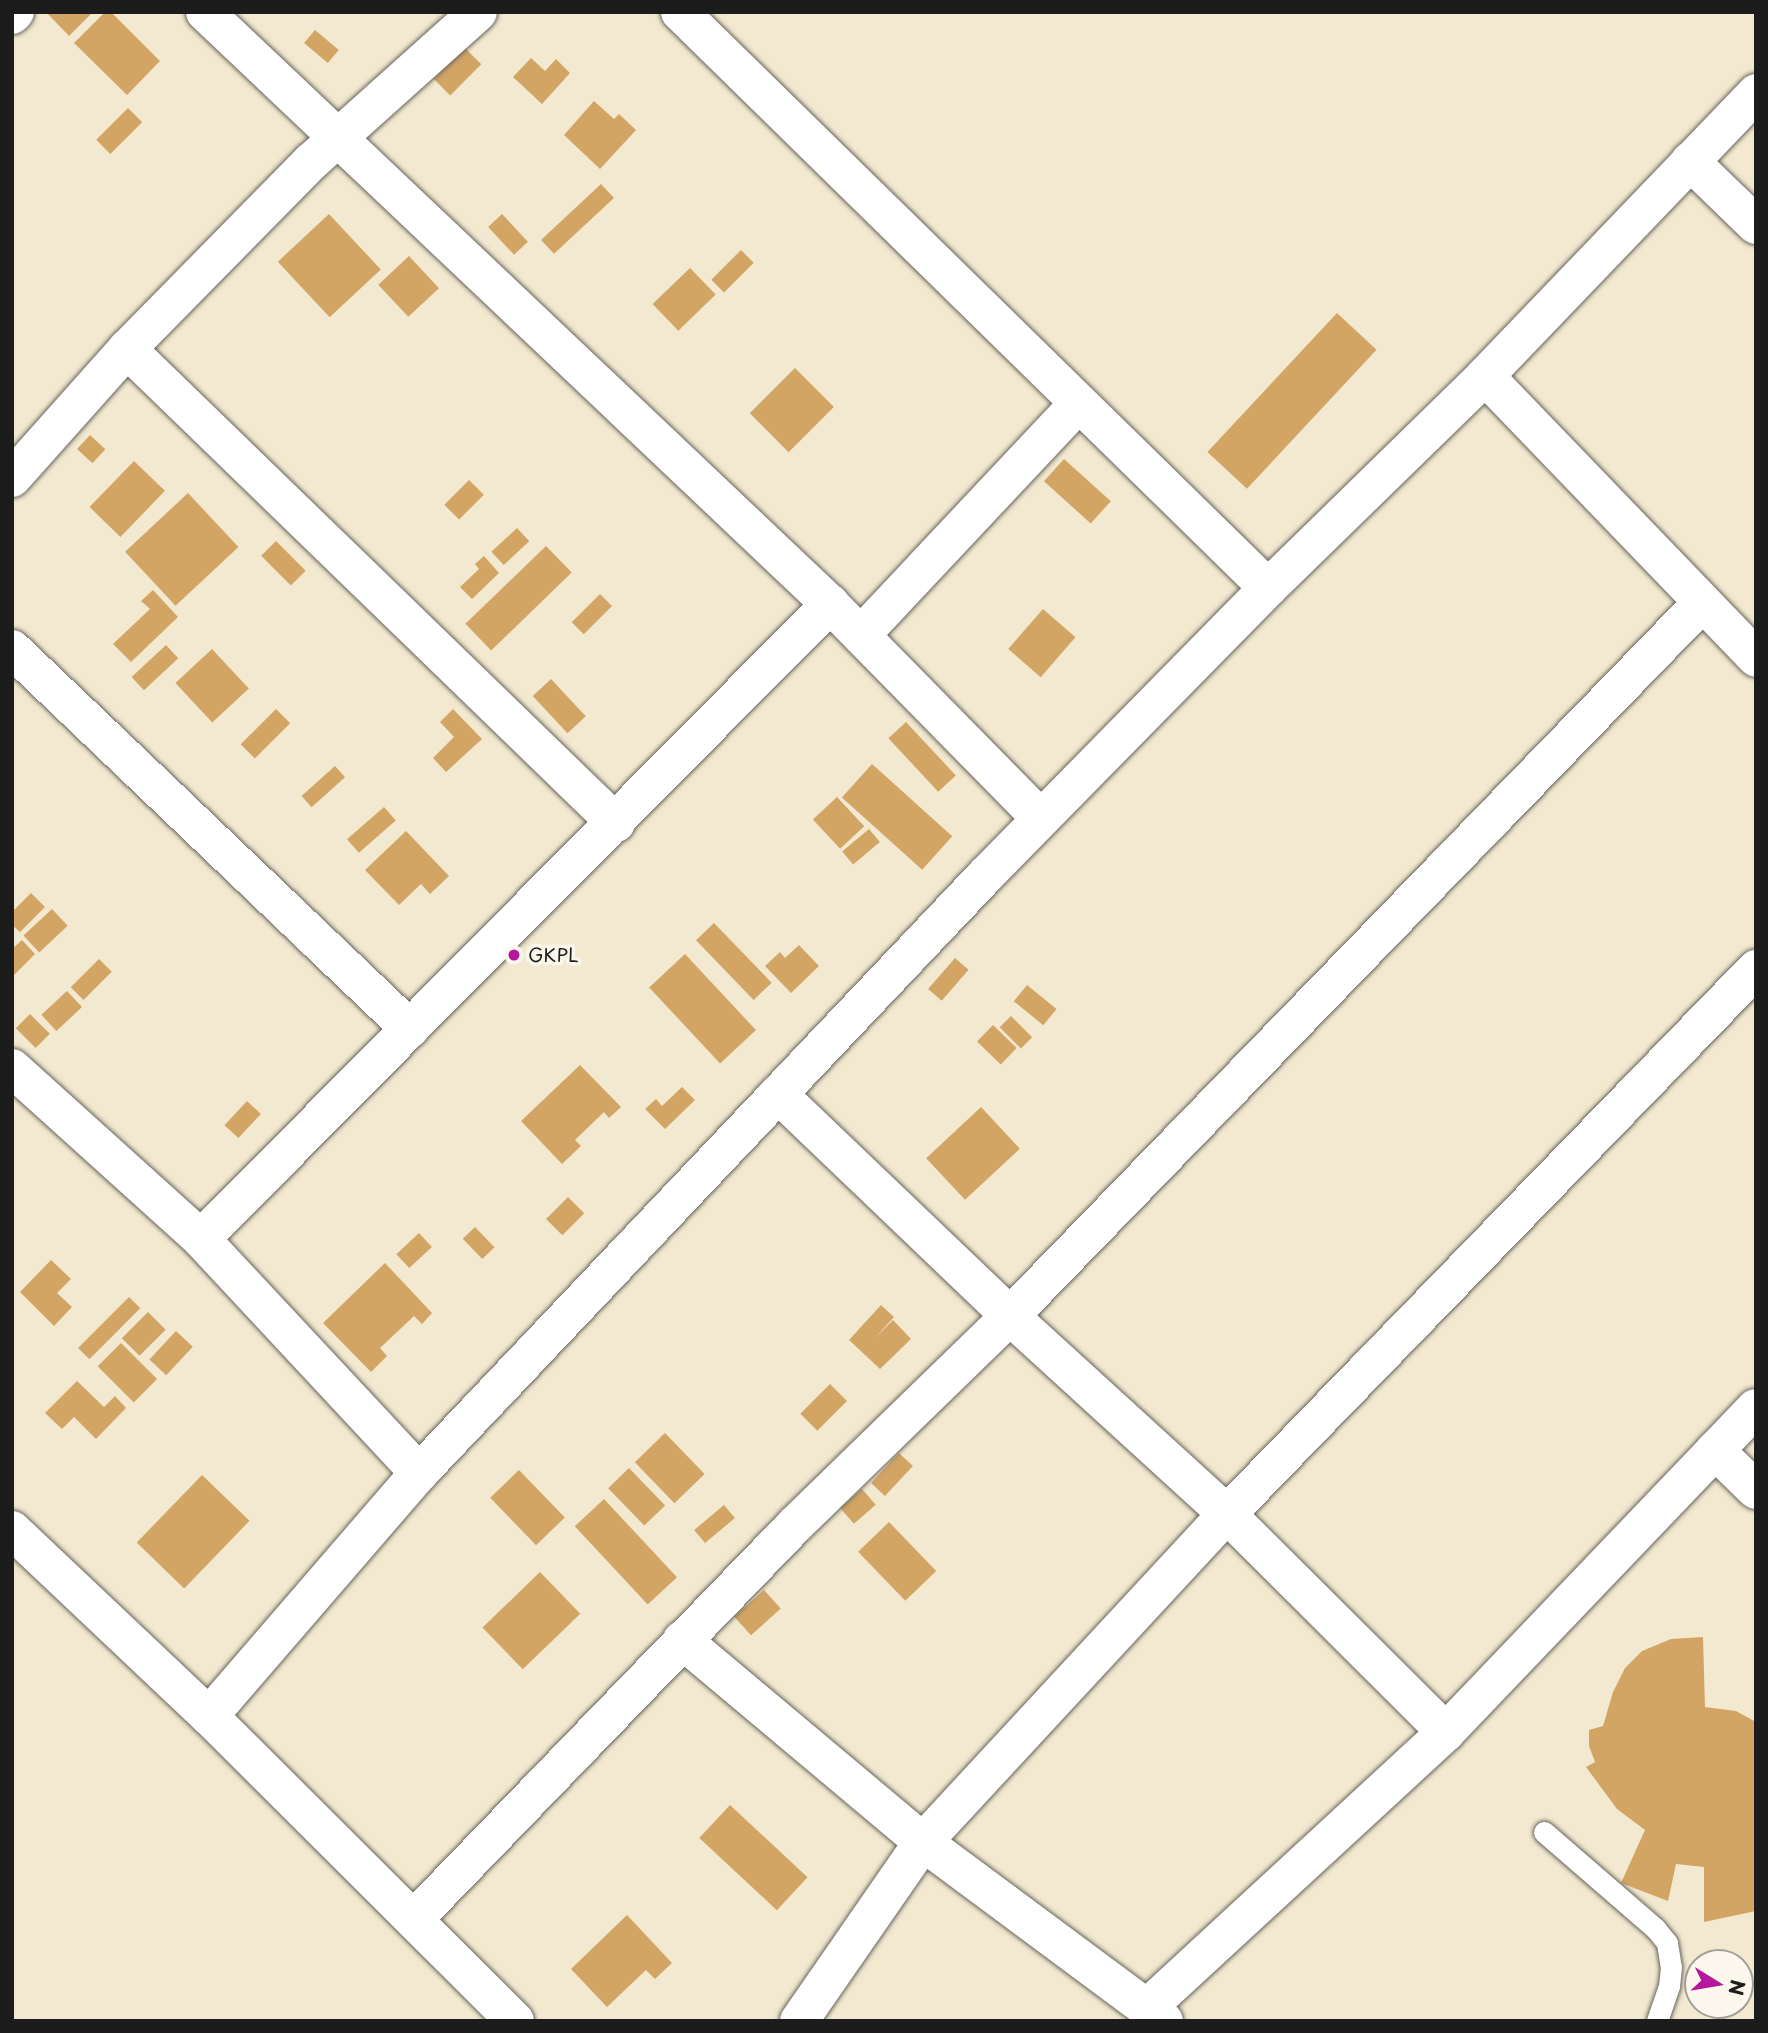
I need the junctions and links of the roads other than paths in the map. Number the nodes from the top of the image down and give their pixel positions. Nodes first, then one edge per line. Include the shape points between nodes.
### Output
1 (205, 12) edge
2 (478, 12) edge
3 (680, 12) edge
4 (1756, 93) edge
5 (338, 138) junction
6 (1690, 161) junction
7 (1756, 225) edge
8 (127, 349) junction
9 (1485, 376) junction
10 (1079, 403) junction
11 (12, 478) edge
12 (1268, 588) junction
13 (830, 604) junction
14 (1701, 604) junction
15 (861, 635) junction
16 (12, 649) edge
17 (1756, 658) edge
18 (1040, 818) junction
19 (615, 823) junction
20 (1756, 969) edge
21 (410, 1030) junction
22 (12, 1068) edge
23 (778, 1094) junction
24 (201, 1239) junction
25 (1010, 1316) junction
26 (1756, 1408) edge
27 (1715, 1450) junction
28 (419, 1473) junction
29 (1756, 1490) edge
30 (1227, 1514) junction
31 (12, 1530) edge
32 (682, 1640) junction
33 (209, 1716) junction
34 (1446, 1732) junction
35 (1544, 1832) dead end
36 (923, 1842) junction
37 (415, 1918) junction
38 (1156, 2014) edge
39 (515, 2021) edge
40 (799, 2021) edge
41 (1657, 2021) edge

1 - 5 street
2 - 5 street
3 - 10 street
4 - 6 street
5 - 8 street
5 - 13 street
6 - 7 street
6 - 9 street
8 - 11 street
8 - 19 street
9 - 12 street
9 - 14 street
10 - 12 street
10 - 15 street
12 - 18 street
13 - 15 street
13 - 19 street
14 - 17 street
14 - 25 street
15 - 18 street
16 - 21 street
18 - 23 street
19 - 21 street
20 - 30 street
21 - 24 street
22 - 24 street
23 - 25 street
23 - 28 street
24 - 28 street
25 - 30 street
25 - 32 street
26 - 27 street
27 - 29 street
27 - 34 street
28 - 33 street
30 - 34 street
30 - 36 street
31 - 33 street
32 - 36 street
32 - 37 street
33 - 37 street
34 - 38 street
35 - 41 lane via 1667,1943 1670,1986
36 - 38 street
36 - 40 street
37 - 39 street

